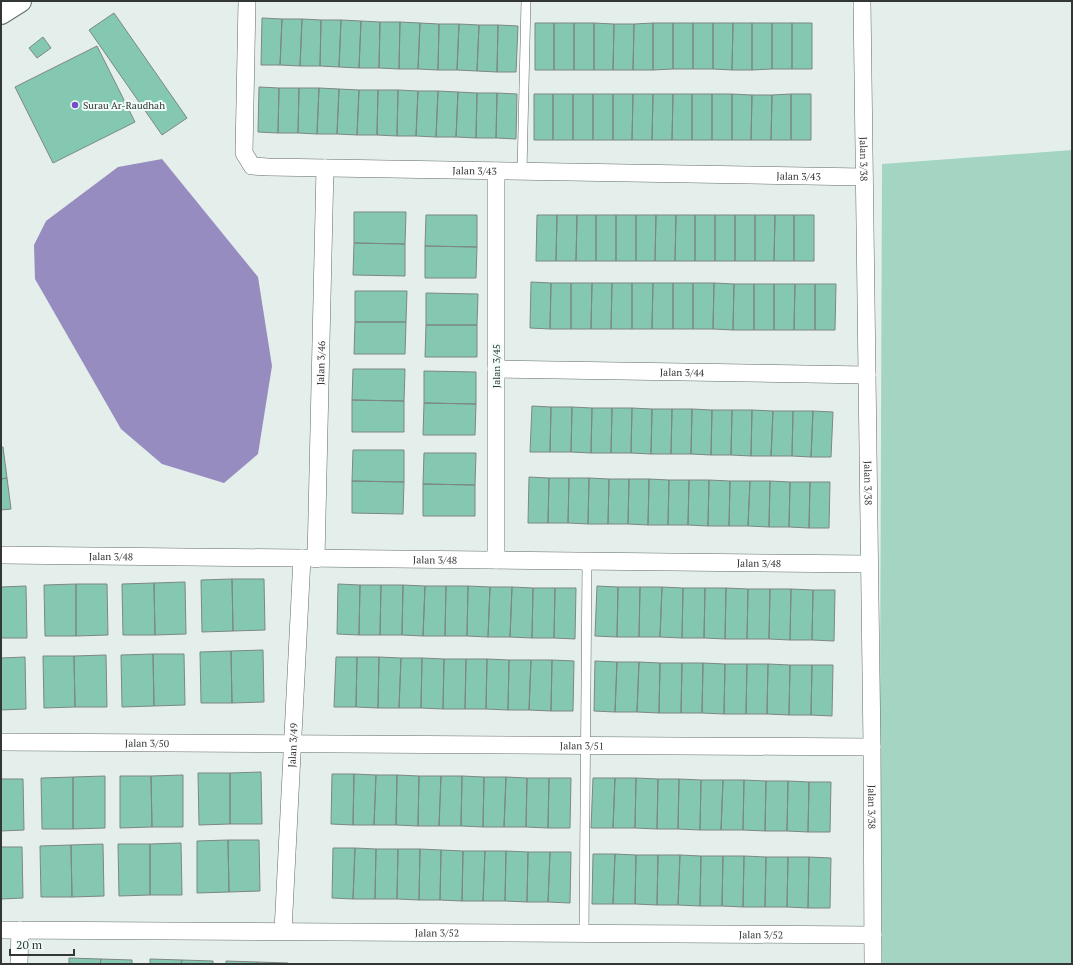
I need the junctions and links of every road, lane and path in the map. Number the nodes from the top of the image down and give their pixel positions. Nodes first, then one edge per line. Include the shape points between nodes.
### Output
1 (20, 1) edge
2 (247, 1) edge
3 (526, 1) edge
4 (862, 1) edge
5 (1, 13) edge
6 (325, 168) junction
7 (496, 171) junction
8 (522, 171) junction
9 (864, 177) junction
10 (496, 369) junction
11 (867, 375) junction
12 (1, 555) edge
13 (309, 559) junction
14 (496, 560) junction
15 (587, 562) junction
16 (869, 564) junction
17 (1, 742) edge
18 (292, 744) junction
19 (586, 746) junction
20 (872, 747) junction
21 (1, 930) edge
22 (20, 930) junction
23 (283, 932) junction
24 (584, 933) junction
25 (873, 935) junction
26 (19, 964) edge
27 (873, 964) edge

1 - 5 street
2 - 6 street, Jalan 3/43 via 244,153 252,166
3 - 8 lane
4 - 9 street, Jalan 3/38
6 - 7 street, Jalan 3/43
6 - 13 street, Jalan 3/46
7 - 8 street, Jalan 3/43
7 - 10 street, Jalan 3/45
8 - 9 street, Jalan 3/43
9 - 11 street, Jalan 3/38
10 - 11 street, Jalan 3/44
10 - 14 street, Jalan 3/45
11 - 16 street, Jalan 3/38
12 - 13 street, Jalan 3/48
13 - 14 street, Jalan 3/48
13 - 18 street, Jalan 3/49
14 - 15 street, Jalan 3/48
15 - 16 street, Jalan 3/48
15 - 19 lane
16 - 20 street, Jalan 3/38
17 - 18 street, Jalan 3/50
18 - 19 street, Jalan 3/51
18 - 23 street, Jalan 3/49
19 - 20 street, Jalan 3/51
19 - 24 lane
20 - 25 street, Jalan 3/38
21 - 22 street, Jalan 3/52
22 - 23 street, Jalan 3/52
22 - 26 street
23 - 24 street, Jalan 3/52
24 - 25 street, Jalan 3/52
25 - 27 street, Jalan 3/38

